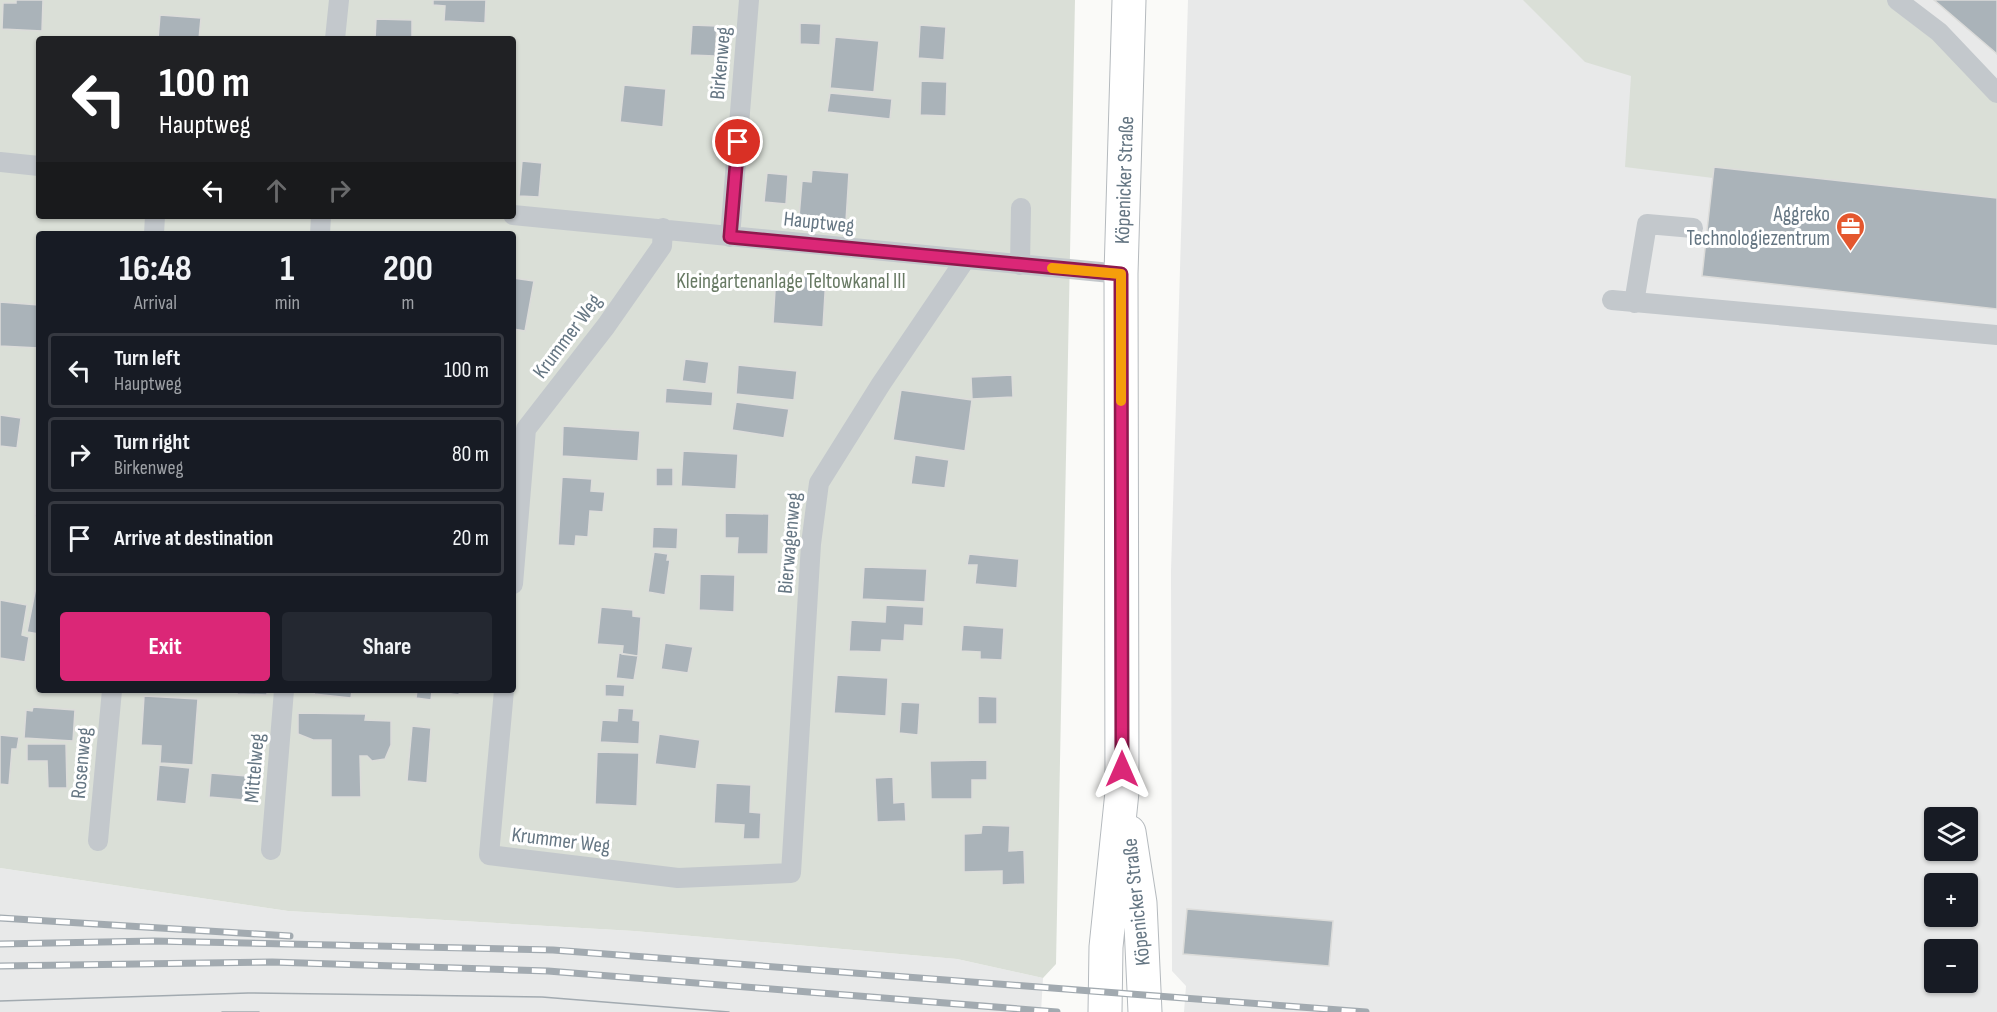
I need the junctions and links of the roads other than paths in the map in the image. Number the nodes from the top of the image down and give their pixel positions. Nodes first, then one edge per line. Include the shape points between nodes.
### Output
1 (339, 0) edge
2 (749, 0) edge
3 (1129, 0) edge
4 (1897, 0) edge
5 (336, 36) edge
6 (1997, 93) edge
7 (0, 162) edge
8 (36, 166) edge
9 (1021, 208) dead end
10 (516, 214) edge
11 (663, 228) junction
12 (1693, 228) dead end
13 (730, 237) junction
14 (965, 260) junction
15 (1020, 265) junction
16 (1121, 274) junction
17 (1612, 300) dead end
18 (1634, 303) junction
19 (1997, 335) edge
20 (516, 548) edge
21 (112, 693) edge
22 (284, 693) edge
23 (504, 693) edge
24 (1122, 792) junction
25 (98, 841) dead end
26 (271, 850) dead end
27 (791, 873) joint
28 (1105, 1012) edge
29 (1145, 1012) edge

1 - 5 lane
2 - 13 lane, Birkenweg
3 - 16 main road, Köpenicker Straße
4 - 6 lane via 1939,32
7 - 8 lane
9 - 15 lane
10 - 11 lane, Hauptweg
11 - 13 lane, Hauptweg
11 - 20 lane, Krummer Weg via 662,246 526,429
12 - 18 lane via 1647,224
13 - 14 lane, Hauptweg
14 - 15 lane, Hauptweg
14 - 27 lane, Bierwagenweg via 819,483 811,544
15 - 16 lane, Hauptweg
16 - 24 main road, Köpenicker Straße
17 - 18 lane
18 - 19 lane
21 - 25 lane, Rosenweg
22 - 26 lane, Mittelweg
23 - 27 lane, Krummer Weg via 489,855 678,878
24 - 28 main road, Köpenicker Straße via 1106,947
24 - 29 main road, Köpenicker Straße via 1140,903

